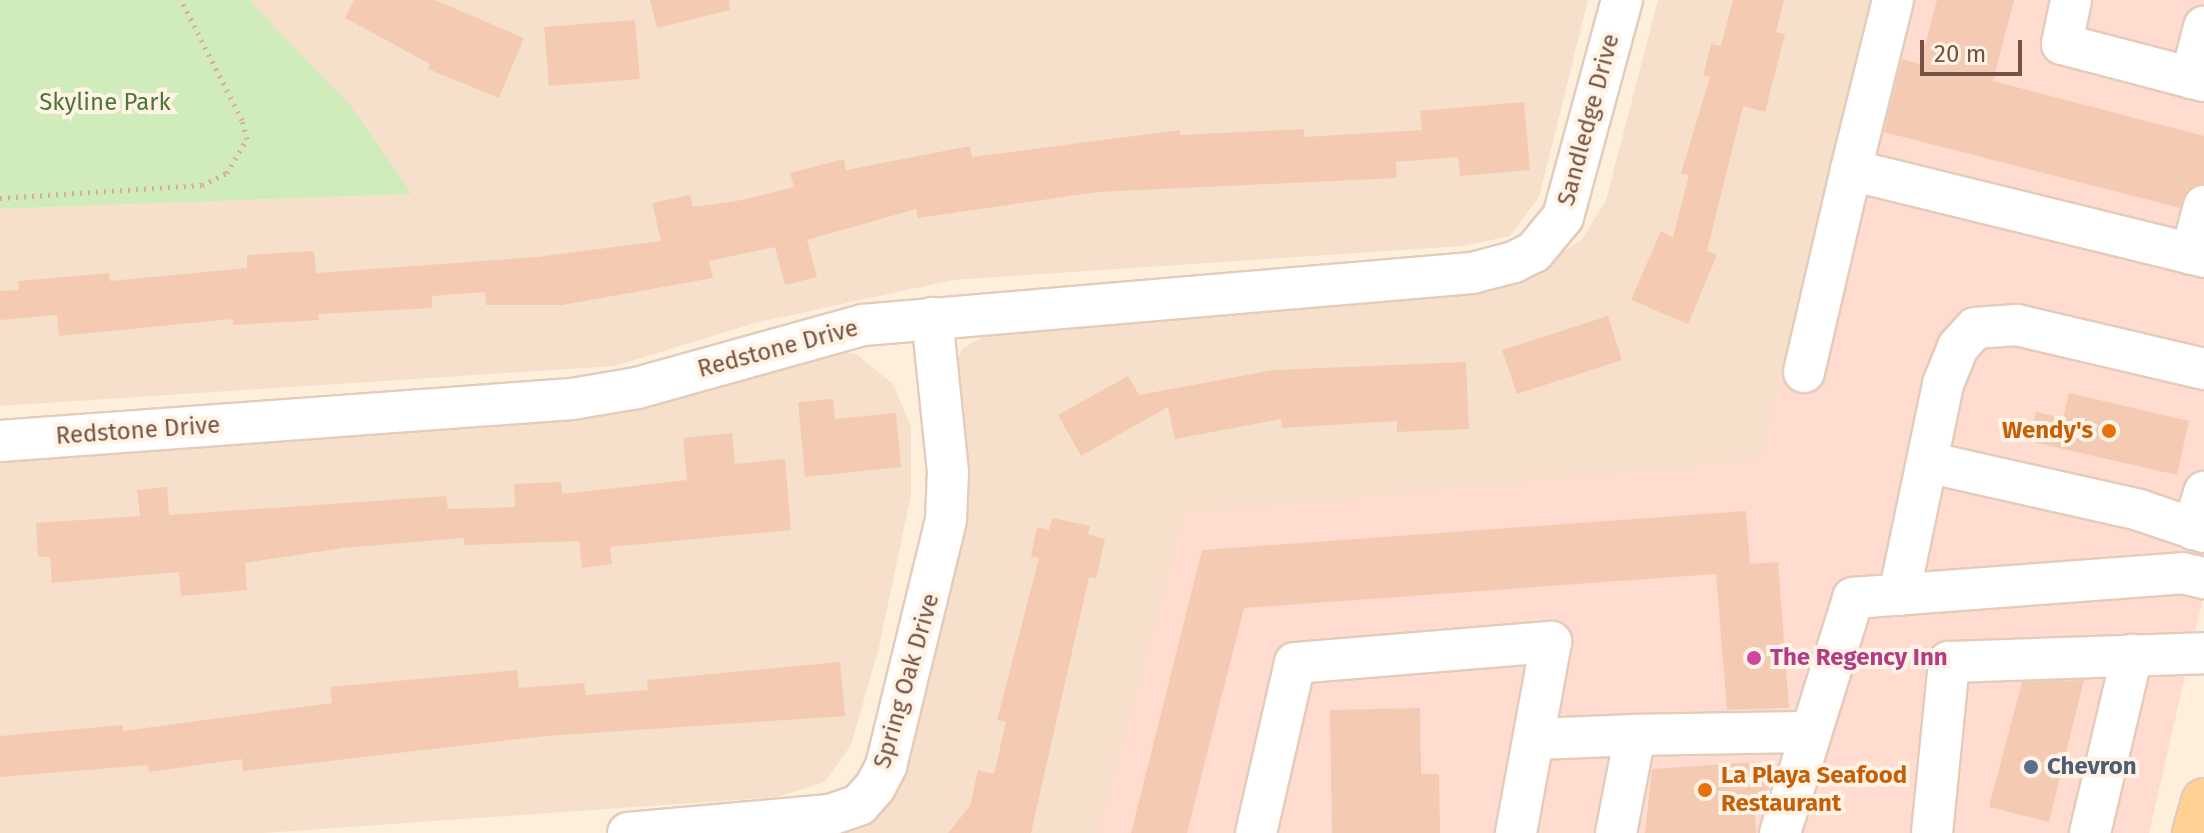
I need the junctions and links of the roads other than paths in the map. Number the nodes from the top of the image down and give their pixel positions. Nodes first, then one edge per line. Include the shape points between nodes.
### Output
1 (1622, 0) edge
2 (1893, 0) edge
3 (2071, 0) edge
4 (2204, 27) edge
5 (2198, 79) edge
6 (1851, 170) junction
7 (2204, 206) edge
8 (1550, 238) joint
9 (2198, 255) edge
10 (932, 318) junction
11 (2204, 369) edge
12 (1804, 372) dead end
13 (0, 441) edge
14 (1931, 463) junction
15 (2200, 518) edge
16 (2204, 578) edge
17 (1899, 595) junction
18 (2204, 653) edge
19 (2132, 655) junction
20 (1811, 732) junction
21 (1635, 735) junction
22 (1537, 739) junction
23 (2204, 801) edge
24 (628, 833) edge
25 (1256, 833) edge
26 (1516, 833) edge
27 (1616, 833) edge
28 (1780, 833) edge
29 (1932, 833) edge
30 (2090, 833) edge
31 (2195, 833) edge

1 - 8 street, Sandledge Drive via 1563,217
2 - 6 street
3 - 5 street via 2062,44
4 - 5 street
6 - 9 street
6 - 12 street
7 - 9 street
8 - 10 street, Redstone Drive via 1514,262 1472,273
10 - 13 street, Redstone Drive via 863,325 637,388 572,399
10 - 24 street, Spring Oak Drive via 948,472 946,519 890,751 875,787 859,805 830,815
11 - 14 street via 2017,325 1975,328 1958,347 1943,384
14 - 15 street via 2139,510
14 - 17 street
16 - 17 street via 2182,573
17 - 20 street via 1853,598
18 - 19 street
19 - 29 street via 1949,662
19 - 30 street
20 - 21 street
20 - 28 street
21 - 22 street
21 - 27 street
22 - 25 street via 1551,642 1295,663
22 - 26 street
23 - 31 main road

